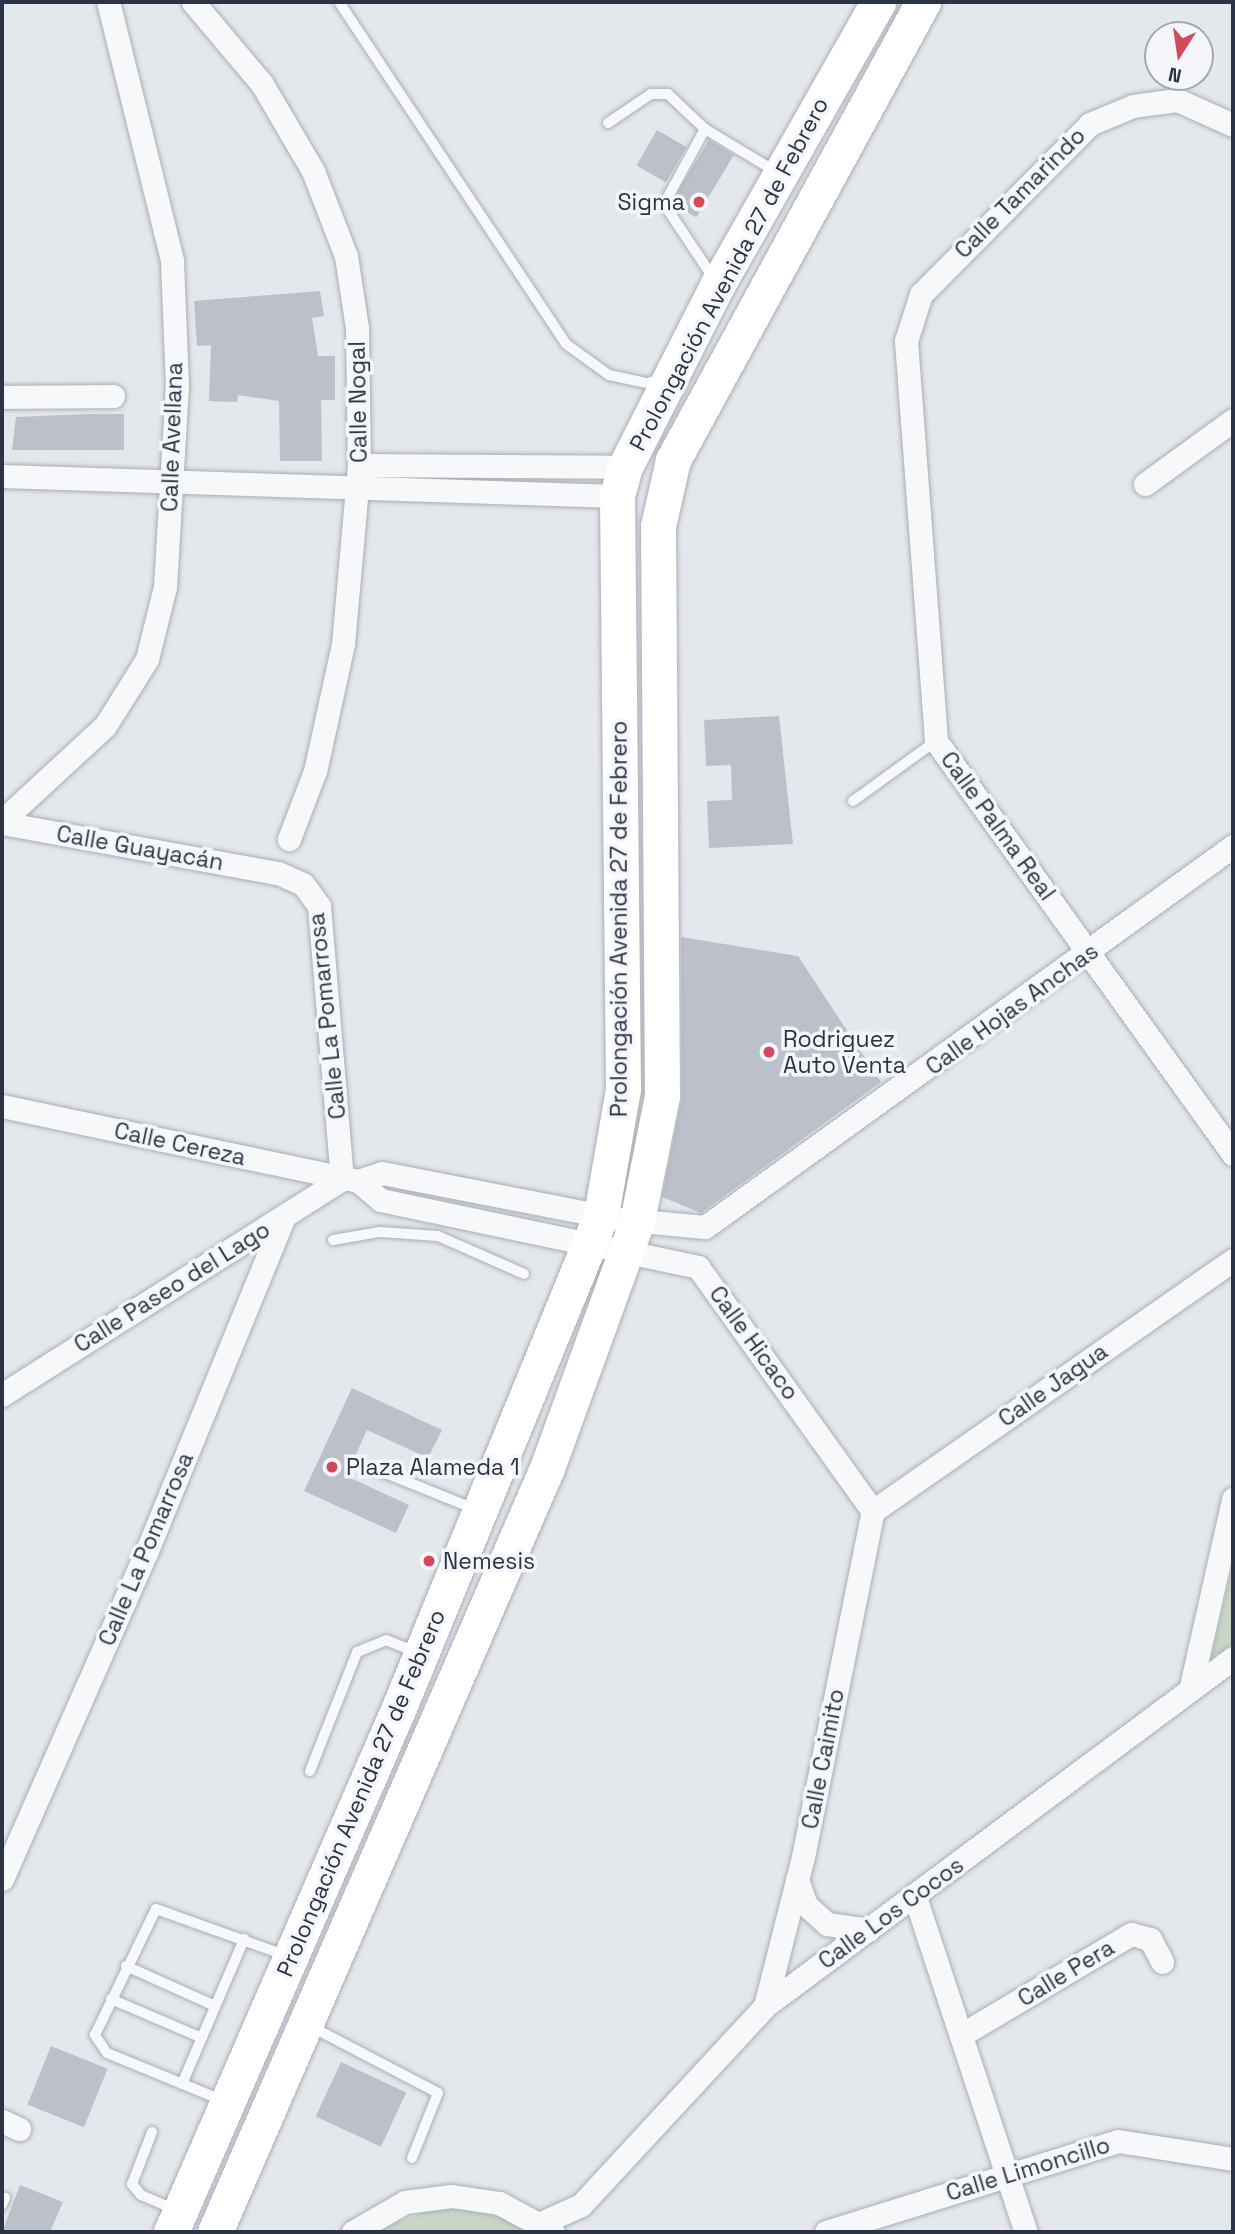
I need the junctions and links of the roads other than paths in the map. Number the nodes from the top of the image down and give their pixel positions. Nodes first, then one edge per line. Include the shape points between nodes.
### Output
1 (193, 2) edge
2 (339, 2) edge
3 (923, 2) edge
4 (874, 4) edge
5 (111, 5) edge
6 (608, 123) dead end
7 (1233, 125) edge
8 (705, 129) junction
9 (780, 174) junction
10 (718, 284) junction
11 (910, 318) joint
12 (671, 376) junction
13 (113, 396) dead end
14 (2, 397) edge
15 (1233, 420) edge
16 (2, 476) edge
17 (358, 476) junction
18 (170, 480) junction
19 (621, 481) junction
20 (1145, 484) dead end
21 (936, 741) junction
22 (853, 801) dead end
23 (2, 822) edge
24 (289, 839) dead end
25 (1233, 846) edge
26 (278, 873) joint
27 (1090, 952) junction
28 (2, 1106) edge
29 (1233, 1154) edge
30 (350, 1180) junction
31 (443, 1213) junction
32 (284, 1216) junction
33 (685, 1228) junction
34 (596, 1229) junction
35 (438, 1236) junction
36 (633, 1236) junction
37 (332, 1240) dead end
38 (677, 1259) junction
39 (1233, 1260) edge
40 (524, 1274) dead end
41 (2, 1395) edge
42 (379, 1470) dead end
43 (1233, 1499) edge
44 (480, 1511) junction
45 (873, 1511) junction
46 (421, 1654) junction
47 (1233, 1658) edge
48 (1191, 1686) junction
49 (310, 1771) dead end
50 (2, 1879) edge
51 (797, 1879) junction
52 (915, 1897) junction
53 (869, 1930) junction
54 (244, 1939) junction
55 (290, 1958) junction
56 (1162, 1962) dead end
57 (126, 1966) junction
58 (111, 1999) junction
59 (215, 2006) junction
60 (765, 2006) junction
61 (304, 2024) junction
62 (961, 2035) junction
63 (202, 2038) junction
64 (182, 2084) junction
65 (227, 2103) junction
66 (152, 2132) dead end
67 (412, 2158) dead end
68 (1233, 2159) edge
69 (1009, 2175) junction
70 (581, 2205) junction
71 (175, 2222) edge
72 (547, 2228) edge
73 (215, 2232) edge
74 (353, 2232) edge
75 (572, 2232) edge
76 (826, 2232) edge
77 (1027, 2232) edge

1 - 17 street, Calle Nogal via 262,84 313,171 346,256 357,328
2 - 12 lane via 566,344 609,375 647,383
3 - 36 main road, Prolongación Avenida 27 de Febrero via 703,398 664,491 658,526 662,1096
4 - 9 main road, Prolongación Avenida 27 de Febrero
5 - 18 street, Calle Avellana via 172,260 177,386
6 - 8 lane via 660,93 676,98
7 - 11 street, Calle Tamarindo via 1177,100 1133,106 1090,124 921,294
8 - 9 lane
8 - 10 lane via 664,204
9 - 10 main road, Prolongación Avenida 27 de Febrero
10 - 12 main road, Prolongación Avenida 27 de Febrero
11 - 21 street, Calle Palma Real via 906,362
12 - 19 main road, Prolongación Avenida 27 de Febrero
13 - 14 street
15 - 20 street
16 - 18 street
17 - 18 street
17 - 19 street
17 - 24 street, Calle Nogal via 330,717
18 - 23 street, Calle Avellana via 165,587 147,659 105,726
19 - 34 main road, Prolongación Avenida 27 de Febrero via 623,1089
21 - 22 lane
21 - 27 street, Calle Palma Real
23 - 26 street, Calle Guayacán
25 - 27 street, Calle Hojas Anchas
26 - 30 street, Calle La Pomarrosa via 303,884 319,906
27 - 29 street, Calle Palma Real
27 - 33 street, Calle Hojas Anchas via 722,1220
28 - 30 street, Calle Cereza
30 - 31 street, Calle Cereza via 380,1200
30 - 32 street, Calle Paseo del Lago
30 - 34 street, Calle Cereza via 382,1173
31 - 34 street, Calle Cereza
31 - 35 lane
32 - 41 street, Calle Paseo del Lago
32 - 50 street, Calle La Pomarrosa via 146,1553
33 - 36 street
33 - 38 street
34 - 36 street, Calle Hicaco
34 - 44 main road, Prolongación Avenida 27 de Febrero
35 - 37 lane via 380,1232
35 - 40 lane
36 - 38 street, Calle Hicaco
36 - 61 main road, Prolongación Avenida 27 de Febrero via 547,1468
38 - 45 street, Calle Hicaco via 698,1267
39 - 45 street, Calle Jagua
42 - 44 lane
43 - 48 street
44 - 46 main road, Prolongación Avenida 27 de Febrero
45 - 51 street, Calle Caimito
46 - 49 lane via 386,1640 356,1652
46 - 55 main road, Prolongación Avenida 27 de Febrero
47 - 48 street, Calle Los Cocos
48 - 52 street, Calle Los Cocos
51 - 53 street via 806,1905 827,1924
51 - 60 street, Calle Caimito
52 - 53 street, Calle Los Cocos
52 - 62 street
53 - 60 street, Calle Los Cocos
54 - 55 lane
54 - 57 lane via 156,1909
54 - 59 lane
55 - 65 main road, Prolongación Avenida 27 de Febrero
56 - 62 street, Calle Pera via 1150,1940 1130,1934
57 - 58 lane
57 - 59 lane
58 - 63 lane
58 - 64 lane via 94,2035 99,2049
59 - 63 lane
60 - 70 street, Calle Los Cocos
61 - 67 lane via 438,2093
61 - 73 main road, Prolongación Avenida 27 de Febrero
62 - 69 street
63 - 64 lane
64 - 65 lane
65 - 71 main road, Prolongación Avenida 27 de Febrero
66 - 71 lane via 132,2184
68 - 69 street, Calle Limoncillo via 1118,2141
69 - 76 street, Calle Limoncillo
69 - 77 street
70 - 72 street, Calle Los Cocos
70 - 75 street, Calle Los Cocos
72 - 74 street, Calle Los Cocos via 499,2203 452,2196 405,2203

